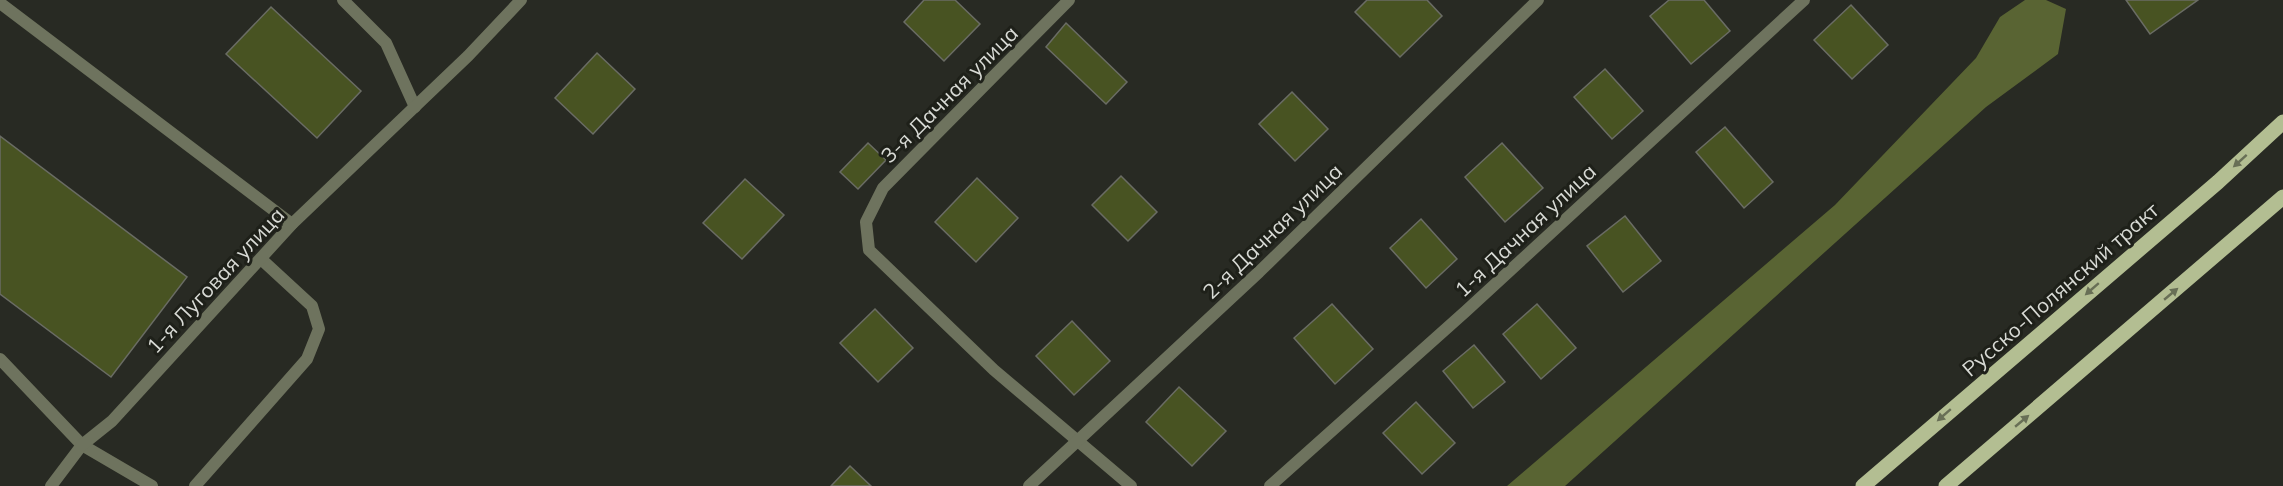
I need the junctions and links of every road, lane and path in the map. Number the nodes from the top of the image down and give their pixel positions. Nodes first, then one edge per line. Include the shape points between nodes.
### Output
1 (343, 0) edge
2 (520, 0) edge
3 (1069, 0) edge
4 (1538, 0) edge
5 (1804, 0) edge
6 (0, 3) edge
7 (415, 108) junction
8 (2283, 122) edge
9 (2283, 196) edge
10 (292, 224) junction
11 (261, 259) junction
12 (0, 359) edge
13 (1077, 441) junction
14 (82, 445) junction
15 (51, 486) edge
16 (152, 486) edge
17 (195, 486) edge
18 (1029, 486) edge
19 (1131, 486) edge
20 (1270, 486) edge
21 (1863, 486) edge
22 (1946, 486) edge

1 - 7 street via 386,43
2 - 7 street, 1-я Луговая улица
3 - 13 street, 3-я Дачная улица via 884,188 866,222 869,250 986,363
4 - 13 street, 2-я Дачная улица via 1259,272
5 - 20 street, 1-я Дачная улица
6 - 10 street
7 - 10 street, 1-я Луговая улица
8 -> 21 main road, Русско-Полянский тракт
22 -> 9 main road
10 - 11 street, 1-я Луговая улица
11 - 14 street, 1-я Луговая улица via 112,421
11 - 17 street via 312,306 320,329 307,359
12 - 14 street
13 - 18 street, 2-я Дачная улица
13 - 19 street
14 - 15 street, 1-я Луговая улица
14 - 16 street

